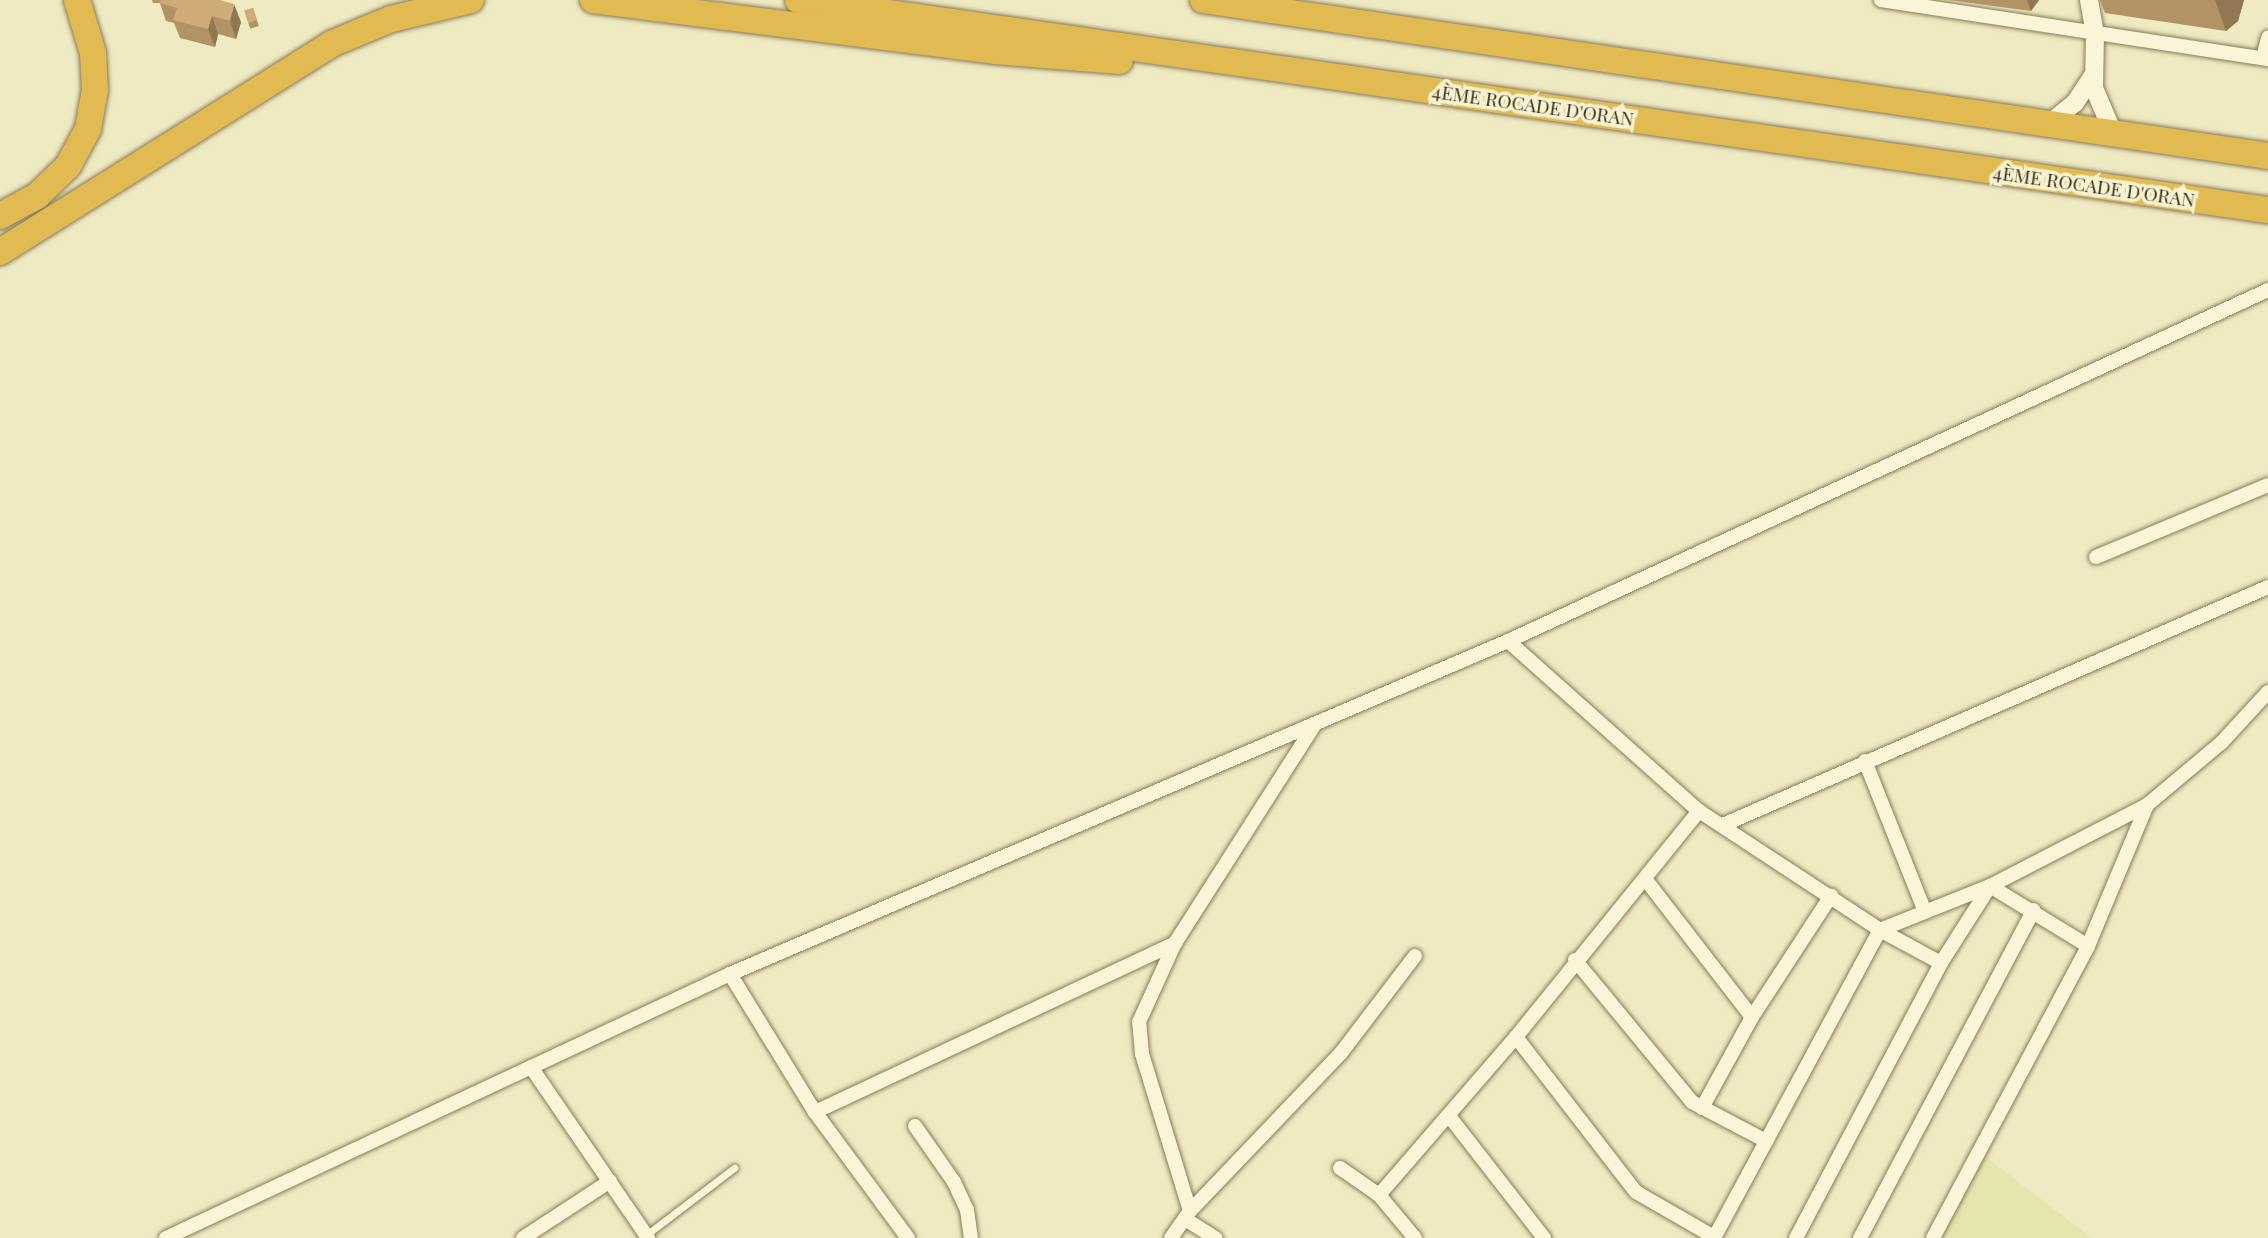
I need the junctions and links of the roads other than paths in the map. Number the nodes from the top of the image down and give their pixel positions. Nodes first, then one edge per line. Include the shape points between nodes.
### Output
1 (76, 0) edge
2 (471, 0) edge
3 (593, 0) edge
4 (798, 0) edge
5 (1203, 0) edge
6 (1881, 0) edge
7 (2089, 0) edge
8 (2095, 35) junction
9 (2268, 37) edge
10 (2265, 59) edge
11 (1263, 64) junction
12 (2092, 75) junction
13 (2050, 123) junction
14 (2114, 135) junction
15 (2268, 156) edge
16 (2268, 210) edge
17 (0, 216) edge
18 (0, 252) edge
19 (2268, 290) edge
20 (2268, 485) edge
21 (2096, 557) dead end
22 (2268, 587) edge
23 (1508, 640) junction
24 (2268, 692) edge
25 (1314, 726) junction
26 (1865, 761) junction
27 (2147, 805) junction
28 (1699, 811) junction
29 (1725, 824) junction
30 (1646, 880) junction
31 (1990, 886) junction
32 (1831, 896) junction
33 (2034, 910) junction
34 (1926, 912) junction
35 (1880, 930) junction
36 (1175, 943) junction
37 (2088, 946) junction
38 (1415, 956) dead end
39 (1575, 960) junction
40 (1941, 963) junction
41 (730, 974) junction
42 (1752, 1017) junction
43 (1516, 1037) junction
44 (531, 1067) junction
45 (1702, 1108) junction
46 (815, 1112) junction
47 (1448, 1116) junction
48 (915, 1126) dead end
49 (1766, 1141) junction
50 (734, 1168) dead end
51 (1340, 1168) dead end
52 (610, 1181) junction
53 (1379, 1195) junction
54 (1187, 1215) junction
55 (647, 1237) edge
56 (1714, 1237) edge
57 (166, 1238) edge
58 (523, 1238) edge
59 (908, 1238) edge
60 (971, 1238) edge
61 (1171, 1238) edge
62 (1215, 1238) edge
63 (1415, 1238) edge
64 (1545, 1238) edge
65 (1796, 1238) edge
66 (1860, 1238) edge
67 (1933, 1238) edge

1 - 17 highway via 93,53 95,90 88,129 68,166 37,196
2 - 18 highway via 391,19 331,44
3 - 11 highway via 995,51 1143,63
4 - 11 highway, 4ÈME ROCADE D'ORAN
5 - 13 highway
6 - 8 street
7 - 8 street
8 - 10 street
8 - 12 street
9 - 10 street
11 - 16 highway, 4ÈME ROCADE D'ORAN
12 - 13 street via 2075,103
12 - 14 street via 2097,100
13 - 14 highway
14 - 15 highway
19 - 23 street
20 - 21 street
22 - 26 street
23 - 25 street
23 - 28 street
24 - 27 street via 2222,742
25 - 36 street
25 - 41 street
26 - 29 street
26 - 34 street
27 - 31 street
27 - 37 street
28 - 29 street
28 - 30 street
29 - 32 street
30 - 39 street
30 - 42 street
31 - 33 street
31 - 34 street
31 - 40 street
32 - 35 street
32 - 42 street
33 - 37 street
33 - 66 street
34 - 35 street
35 - 40 street
35 - 49 street
36 - 46 street
36 - 54 street via 1139,1022 1142,1054
37 - 67 street
38 - 54 street via 1341,1053
39 - 43 street
39 - 45 street
40 - 65 street
41 - 44 street
41 - 46 street
42 - 45 street
43 - 47 street
43 - 56 street via 1636,1192
44 - 52 street
44 - 57 street
45 - 49 street
46 - 59 street
47 - 53 street
47 - 64 street
48 - 60 street via 954,1182 967,1210
49 - 56 street
50 - 55 lane
51 - 53 street
52 - 55 street
52 - 58 street
53 - 63 street
54 - 61 street
54 - 62 street

